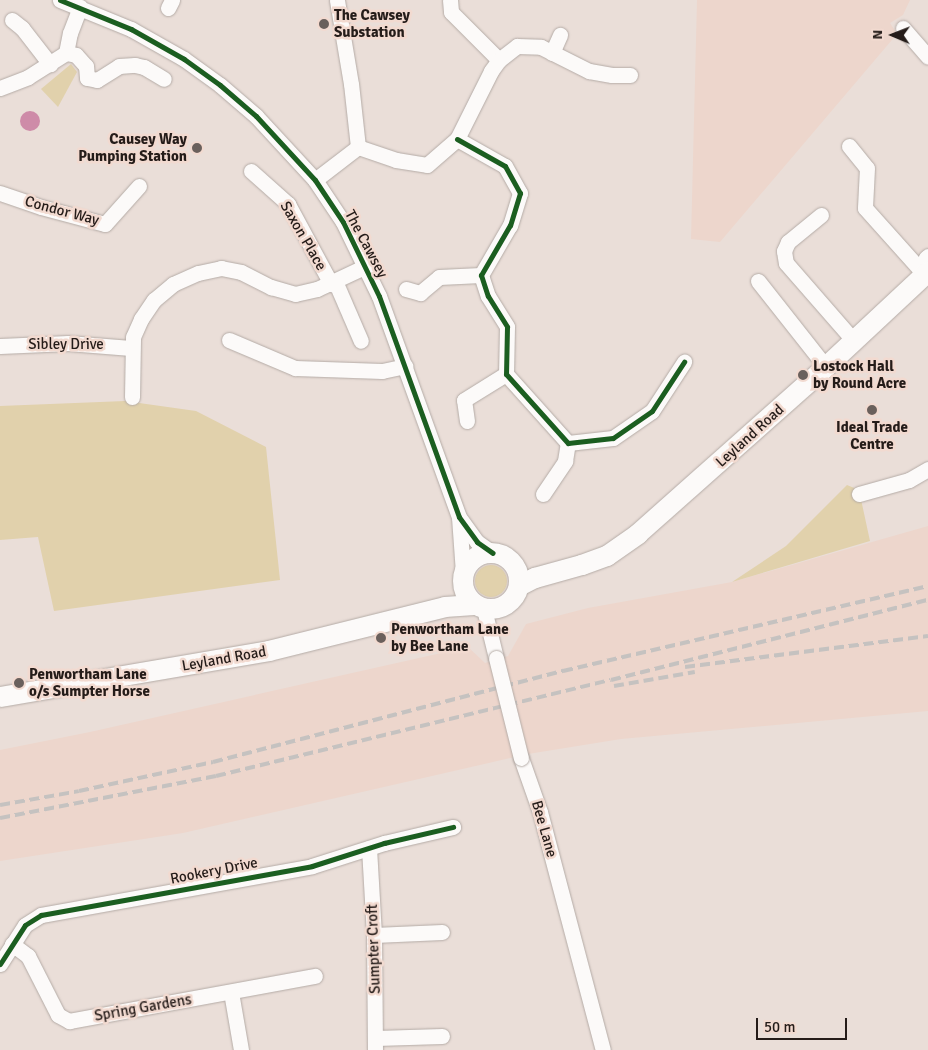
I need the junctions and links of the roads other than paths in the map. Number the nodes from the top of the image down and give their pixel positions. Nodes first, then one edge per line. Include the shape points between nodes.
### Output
1 (60, 0) edge
2 (337, 0) edge
3 (450, 0) edge
4 (80, 7) junction
5 (12, 20) dead end
6 (903, 28) dead end
7 (560, 35) dead end
8 (552, 53) junction
9 (66, 54) junction
10 (928, 57) edge
11 (499, 60) junction
12 (50, 64) junction
13 (630, 75) dead end
14 (164, 79) dead end
15 (0, 88) edge
16 (457, 139) junction
17 (849, 146) dead end
18 (358, 147) junction
19 (251, 171) dead end
20 (314, 180) junction
21 (139, 186) dead end
22 (0, 193) edge
23 (820, 215) dead end
24 (366, 266) junction
25 (927, 266) edge
26 (481, 275) junction
27 (758, 281) dead end
28 (333, 282) junction
29 (406, 289) dead end
30 (229, 340) dead end
31 (361, 341) dead end
32 (854, 341) junction
33 (0, 346) edge
34 (131, 348) junction
35 (684, 362) dead end
36 (405, 366) junction
37 (826, 367) junction
38 (506, 374) junction
39 (132, 397) dead end
40 (467, 421) dead end
41 (568, 443) junction
42 (928, 469) edge
43 (543, 494) dead end
44 (859, 494) dead end
45 (459, 516) junction
46 (493, 553) junction
47 (512, 562) junction
48 (555, 572) junction
49 (519, 586) junction
50 (471, 594) junction
51 (0, 697) edge
52 (453, 827) dead end
53 (369, 848) junction
54 (442, 932) dead end
55 (374, 935) junction
56 (12, 944) junction
57 (0, 964) edge
58 (315, 976) dead end
59 (231, 992) junction
60 (442, 1036) dead end
61 (375, 1044) edge
62 (241, 1050) edge
63 (602, 1050) edge

1 - 4 street, The Cawsey
2 - 18 street
3 - 11 street via 451,12
4 - 9 street
4 - 20 street, The Cawsey via 150,38 220,85 256,116
5 - 12 street via 33,40
6 - 10 street
7 - 8 street
8 - 11 street via 540,47 517,46
8 - 13 street via 590,71
9 - 12 street
9 - 14 street via 76,55 86,66 87,78 97,80 119,66 134,65
11 - 16 street via 490,71
12 - 15 street
16 - 18 street via 427,165 396,160
16 - 26 street via 505,166 520,193 510,225
17 - 25 street via 867,168 864,208
18 - 20 street
19 - 28 street, Saxon Place via 288,204
20 - 24 street, The Cawsey
21 - 22 street, Condor Way via 105,224
23 - 32 street via 788,242 784,251 786,263
24 - 28 street, Saxon Place
24 - 36 street, The Cawsey
25 - 32 main road, Leyland Road
26 - 29 street via 439,277 420,293
26 - 38 street via 488,296 507,327
27 - 37 street
28 - 31 street, Saxon Place
28 - 34 street, Saxon Place via 294,294 240,272 221,268 198,273 173,284 154,300 141,319
30 - 36 street via 295,368 382,371
32 - 37 main road, Leyland Road
33 - 34 street, Sibley Drive via 68,343
34 - 39 street, Saxon Place
35 - 41 street via 652,411 613,438
36 - 45 street, The Cawsey
37 - 48 main road, Leyland Road via 638,534 608,556
38 - 40 street via 464,400
38 - 41 street
41 - 43 street via 565,461
42 - 44 street via 909,480
45 - 46 street, The Cawsey via 477,542
45 - 50 street, The Cawsey
46 - 47 main road
46 - 50 main road via 474,558
47 - 48 main road, Leyland Road
47 - 49 main road
48 - 49 main road, Leyland Road
49 - 50 main road via 516,596 501,608
50 - 51 main road, Leyland Road via 445,607 269,651
50 - 63 street, Bee Lane, bridge via 496,658
52 - 53 street, Rookery Drive
53 - 55 street, Sumpter Croft
53 - 56 street, Rookery Drive via 312,866 41,915 25,925
54 - 55 street
55 - 61 street, Sumpter Croft
56 - 57 street, Rookery Drive
56 - 59 street, Spring Gardens via 28,956 58,1015 69,1021
58 - 59 street, Spring Gardens
59 - 62 street
60 - 61 street

